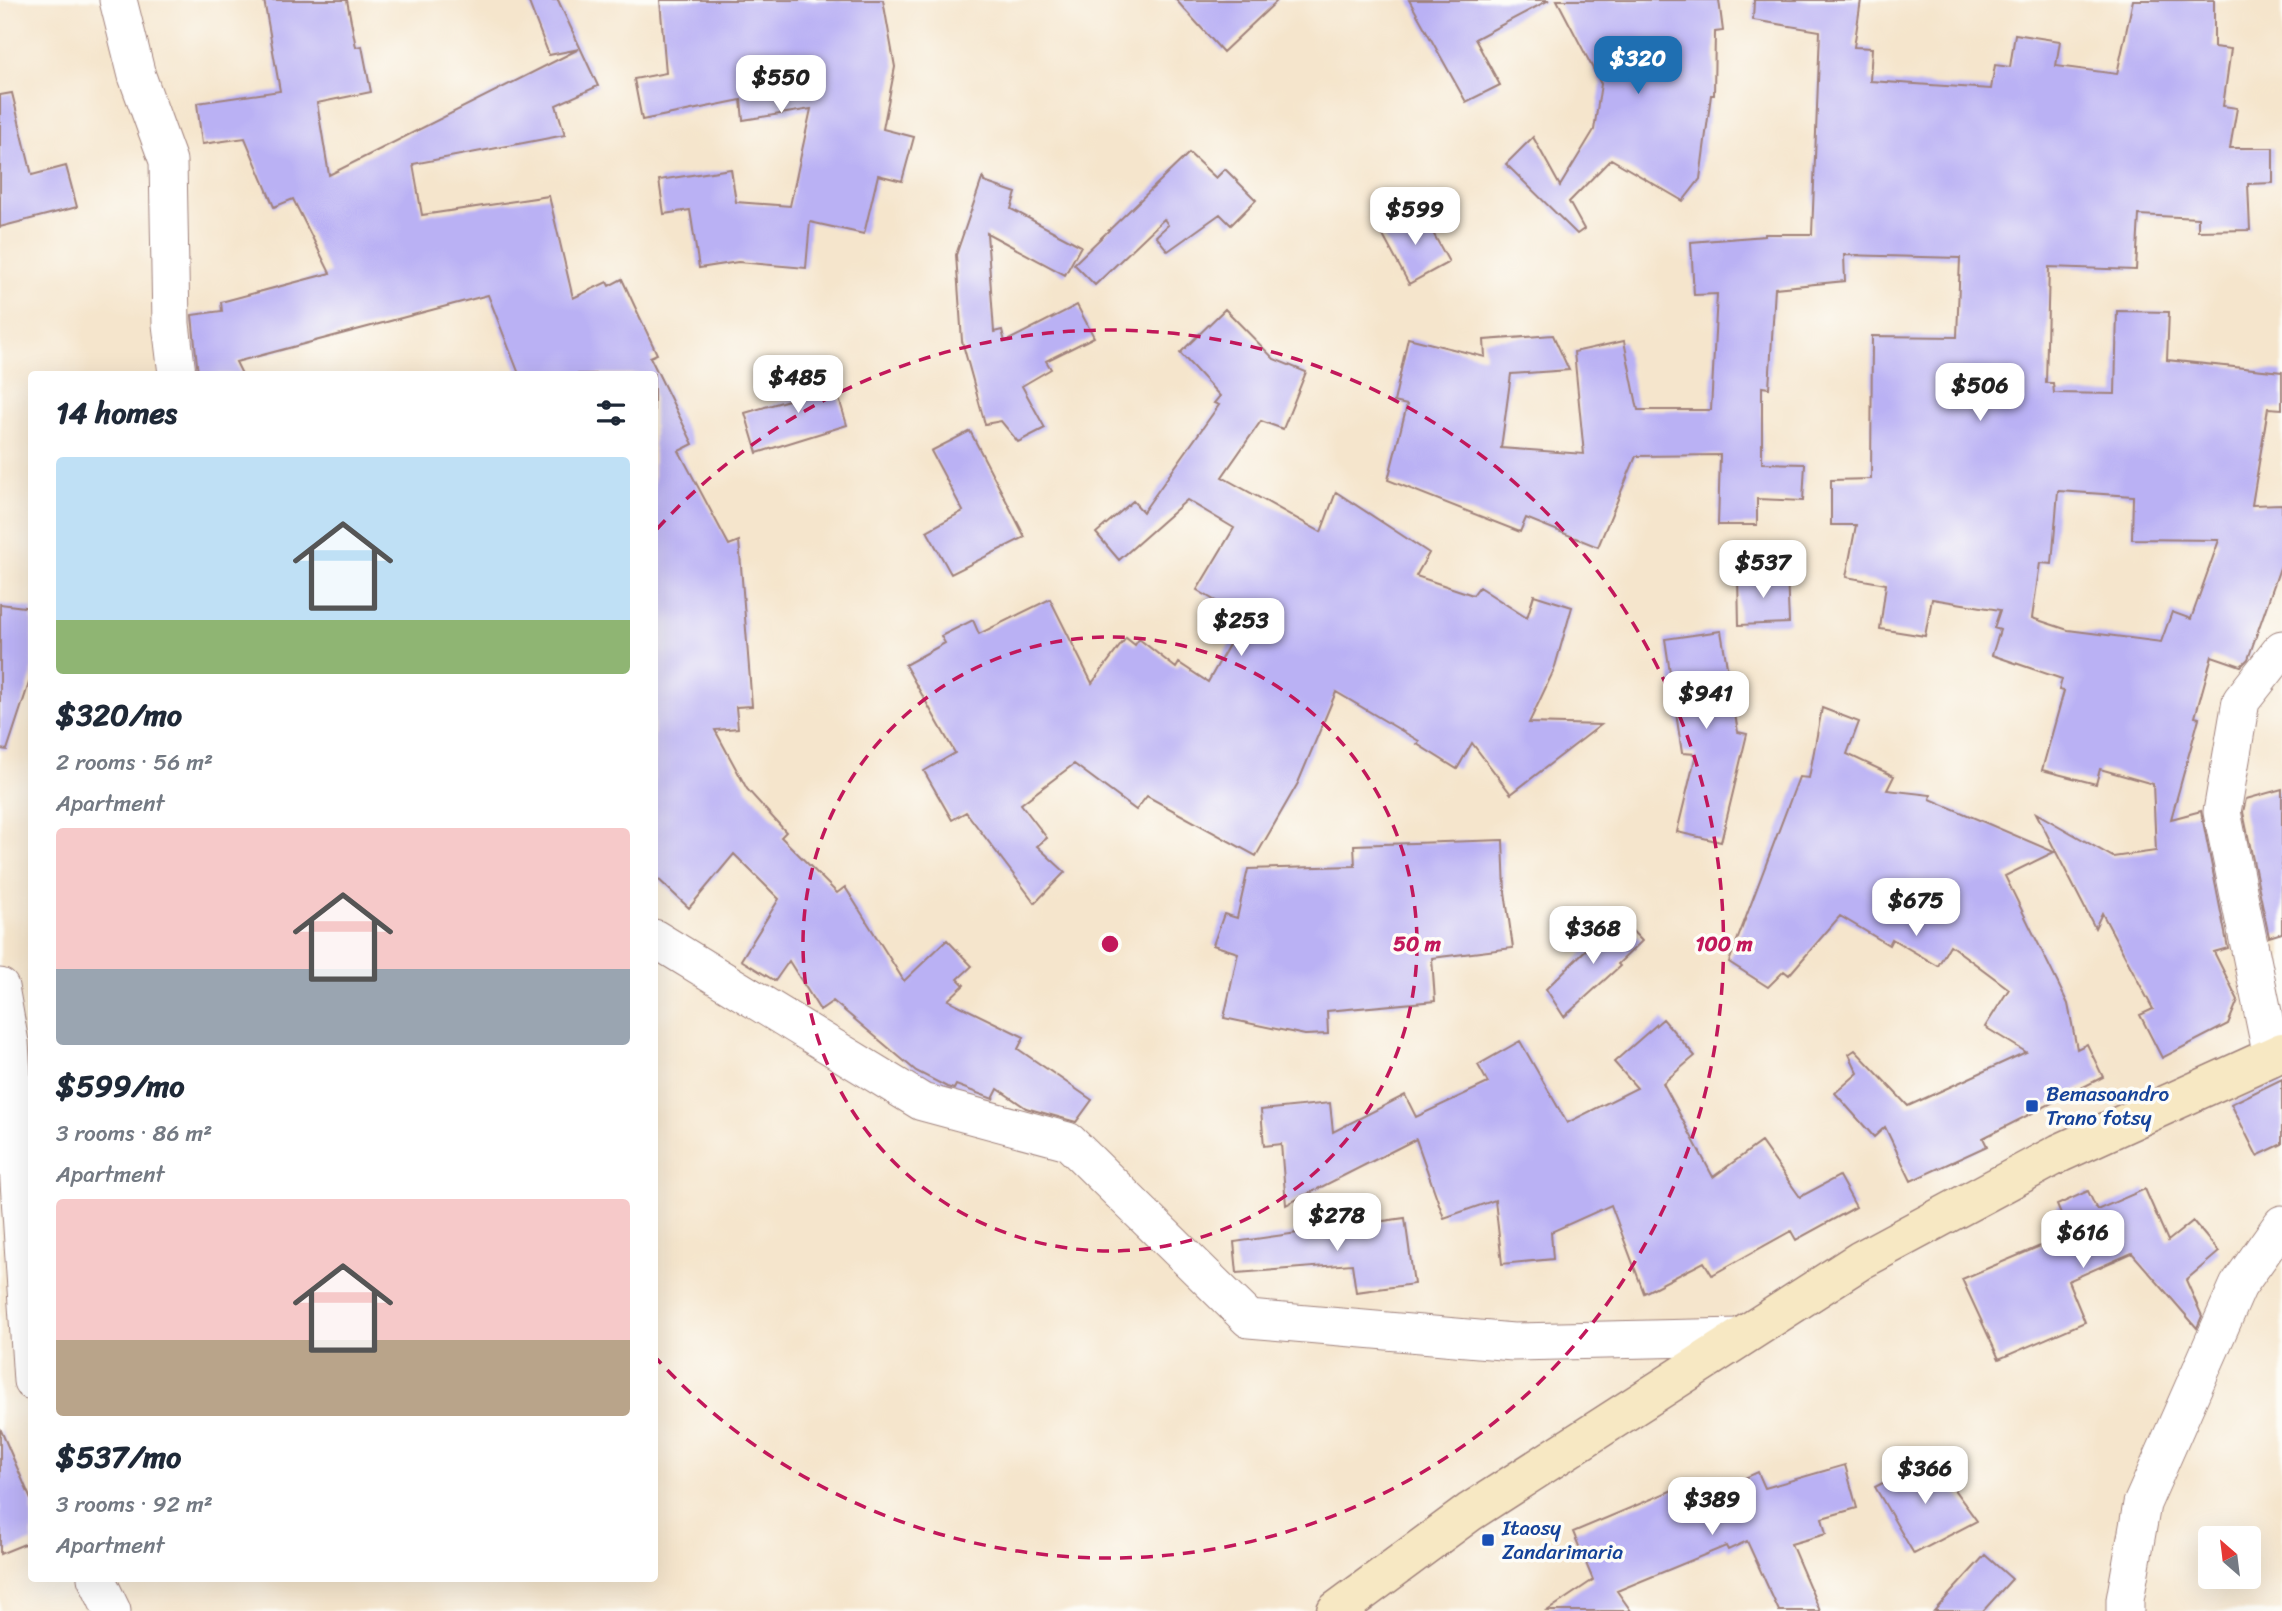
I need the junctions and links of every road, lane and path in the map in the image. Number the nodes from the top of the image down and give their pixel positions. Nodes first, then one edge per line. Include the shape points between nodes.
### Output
1 (118, 0) edge
2 (177, 371) edge
3 (2282, 649) edge
4 (658, 940) edge
5 (0, 987) edge
6 (2277, 1055) edge
7 (2282, 1224) edge
8 (28, 1320) edge
9 (1740, 1337) junction
10 (98, 1582) edge
11 (112, 1611) edge
12 (1336, 1611) edge
13 (2126, 1611) edge

1 - 2 street via 137,76 169,161 171,324
3 - 6 street via 2241,701 2222,812
4 - 9 street via 922,1102 1068,1141 1249,1319 1513,1342
5 - 8 street via 10,1043
6 - 9 street via 2060,1153 1861,1260
7 - 13 street via 2238,1286 2142,1504
9 - 12 street via 1470,1512
10 - 11 street

